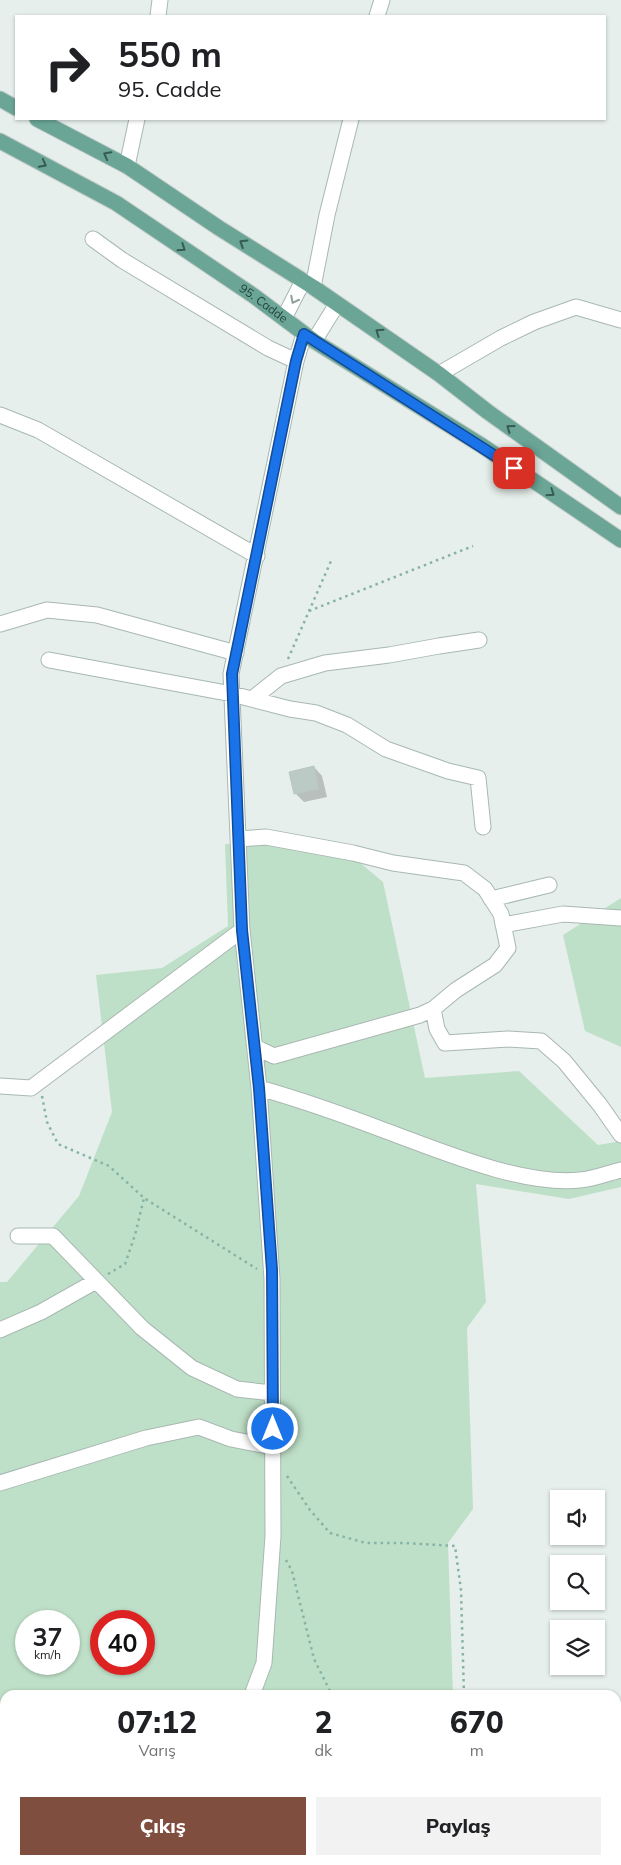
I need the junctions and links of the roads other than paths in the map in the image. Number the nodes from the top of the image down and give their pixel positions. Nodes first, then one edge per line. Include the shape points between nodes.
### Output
1 (160, 0) edge
2 (382, 0) edge
3 (158, 15) edge
4 (378, 15) edge
5 (0, 99) edge
6 (15, 107) edge
7 (39, 120) edge
8 (136, 120) edge
9 (351, 120) edge
10 (0, 141) edge
11 (127, 166) junction
12 (93, 239) dead end
13 (308, 284) junction
14 (337, 304) junction
15 (284, 318) junction
16 (621, 320) edge
17 (309, 337) junction
18 (296, 361) junction
19 (439, 374) junction
20 (0, 415) edge
21 (621, 507) edge
22 (621, 540) edge
23 (257, 556) junction
24 (0, 624) edge
25 (479, 640) dead end
26 (236, 653) junction
27 (49, 660) dead end
28 (232, 694) junction
29 (252, 699) junction
30 (484, 827) dead end
31 (238, 839) junction
32 (549, 884) dead end
33 (491, 899) junction
34 (621, 918) edge
35 (503, 925) junction
36 (242, 930) junction
37 (433, 1009) junction
38 (255, 1047) junction
39 (0, 1086) edge
40 (259, 1088) junction
41 (621, 1135) edge
42 (621, 1170) edge
43 (18, 1236) dead end
44 (96, 1281) junction
45 (0, 1330) edge
46 (272, 1393) junction
47 (273, 1448) junction
48 (0, 1483) edge
49 (254, 1690) edge

1 - 3 street
2 - 4 street
5 - 6 main road
11 -> 7 main road
8 - 11 street
9 - 13 street
10 -> 15 main road, 95. Cadde via 116,203
13 -> 11 main road
12 - 18 street via 268,348
13 - 14 main road
13 -> 15 street
14 - 17 street
19 -> 14 main road
15 - 17 main road, 95. Cadde
16 - 19 street via 576,307 501,338
17 - 18 street
17 -> 22 main road, 95. Cadde via 481,445
18 - 23 street
21 -> 19 main road
20 - 23 street via 38,430
23 - 26 street
24 - 26 street via 47,610 97,615
25 - 29 street via 325,663 281,676
26 - 28 street
27 - 28 street
28 - 29 street
28 - 31 street
29 - 30 street via 316,714 347,725 386,749 478,778
31 - 33 street via 266,837 401,865 464,873 485,889
31 - 36 street
32 - 33 street
33 - 35 street
34 - 35 street via 563,914
35 - 37 street via 508,948 495,965
36 - 38 street
36 - 39 street via 31,1088
37 - 38 street via 274,1056
37 - 41 street via 445,1043 508,1039 541,1041 564,1061
38 - 40 street
40 - 42 street via 318,1105 502,1171 539,1179 581,1180
40 - 46 street via 272,1279
43 - 44 street via 53,1236
44 - 45 street via 42,1312
44 - 46 street via 142,1328 192,1368 237,1390
46 - 47 street
47 - 48 street via 231,1439 199,1427 146,1438
47 - 49 street via 273,1536 264,1663

